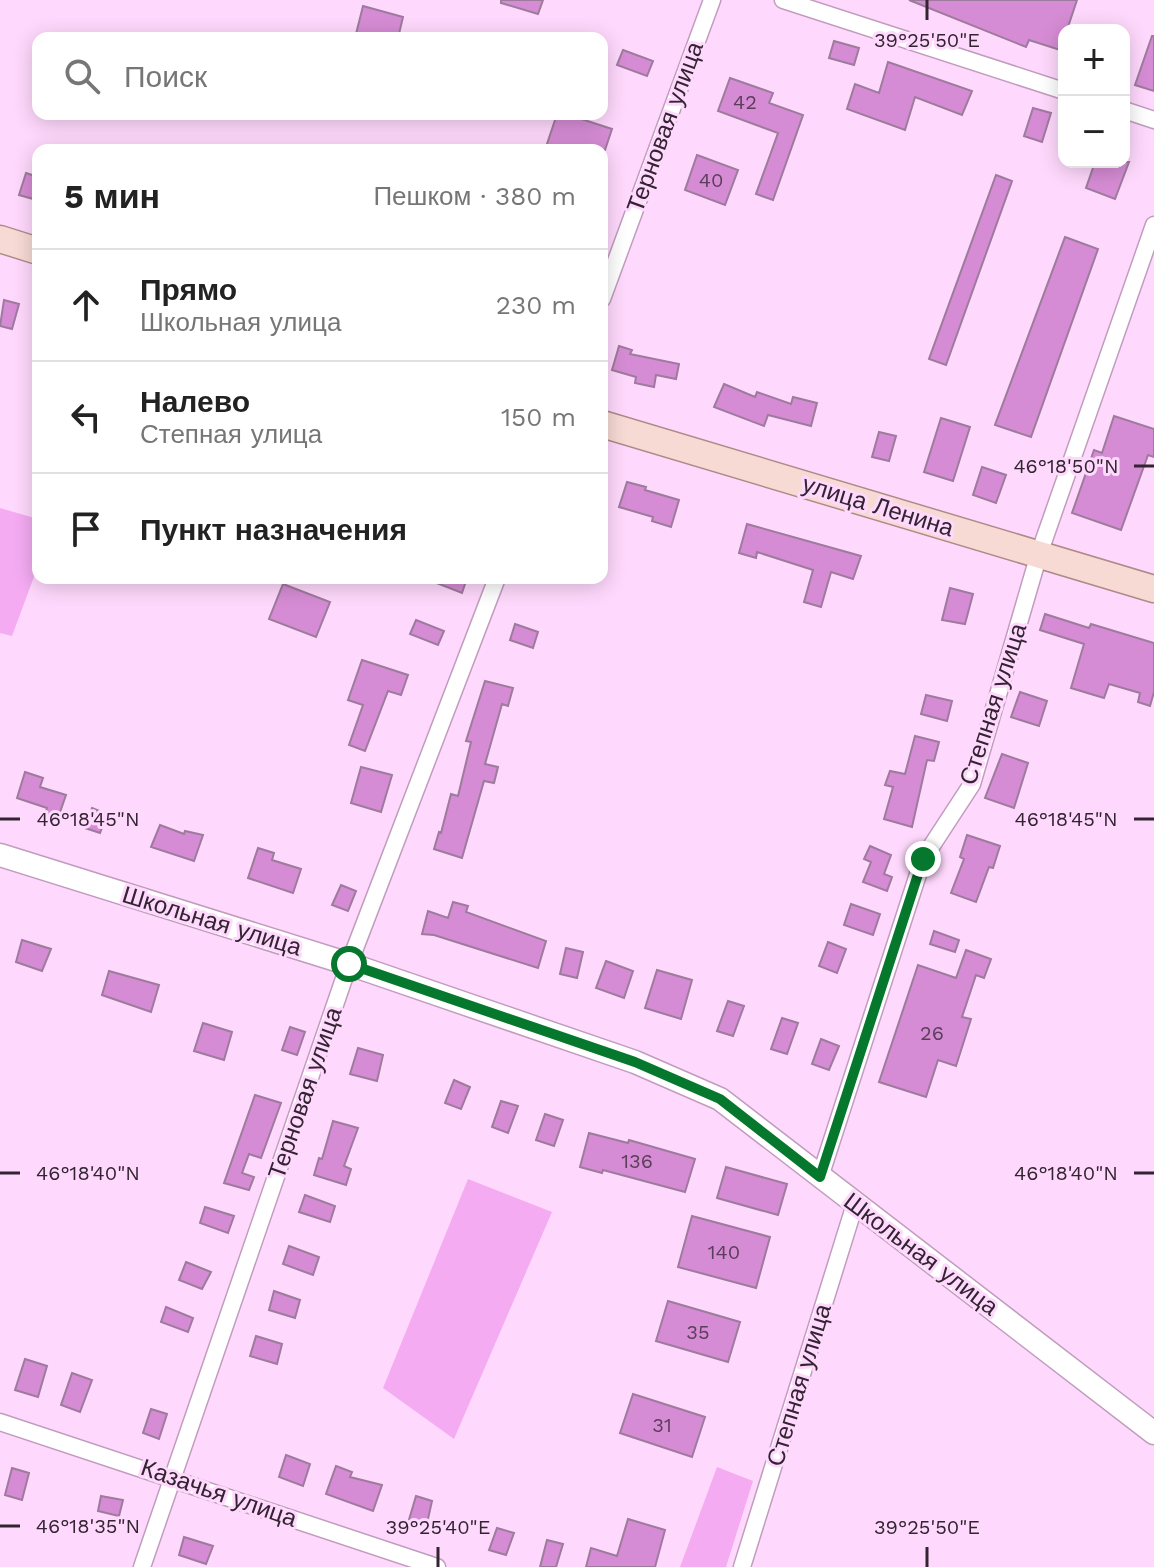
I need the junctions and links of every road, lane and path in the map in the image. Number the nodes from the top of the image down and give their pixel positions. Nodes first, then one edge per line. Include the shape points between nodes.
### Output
1 (712, 0) edge
2 (783, 0) edge
3 (1058, 89) edge
4 (1130, 112) edge
5 (1154, 120) edge
6 (1154, 225) edge
7 (0, 239) edge
8 (32, 249) edge
9 (608, 283) edge
10 (608, 426) edge
11 (1039, 554) junction
12 (495, 584) edge
13 (1154, 589) edge
14 (0, 855) edge
15 (349, 964) junction
16 (820, 1177) junction
17 (855, 1204) junction
18 (0, 1422) edge
19 (1154, 1433) edge
20 (173, 1477) junction
21 (142, 1567) edge
22 (437, 1567) edge
23 (742, 1567) edge

1 - 9 street, Терновая улица
2 - 3 street
4 - 5 street
6 - 11 street, Степная улица
7 - 8 main road
10 - 11 main road, улица Ленина
11 - 13 main road, улица Ленина
11 - 16 street, Степная улица via 972,784 923,859
12 - 15 street, Терновая улица
14 - 15 street, Школьная улица
15 - 16 street, Школьная улица via 635,1062 720,1099
15 - 20 street, Терновая улица
16 - 17 street, Школьная улица
17 - 19 street, Школьная улица
17 - 23 street, Степная улица
18 - 20 street, Казачья улица
20 - 21 street, Терновая улица
20 - 22 street, Казачья улица

